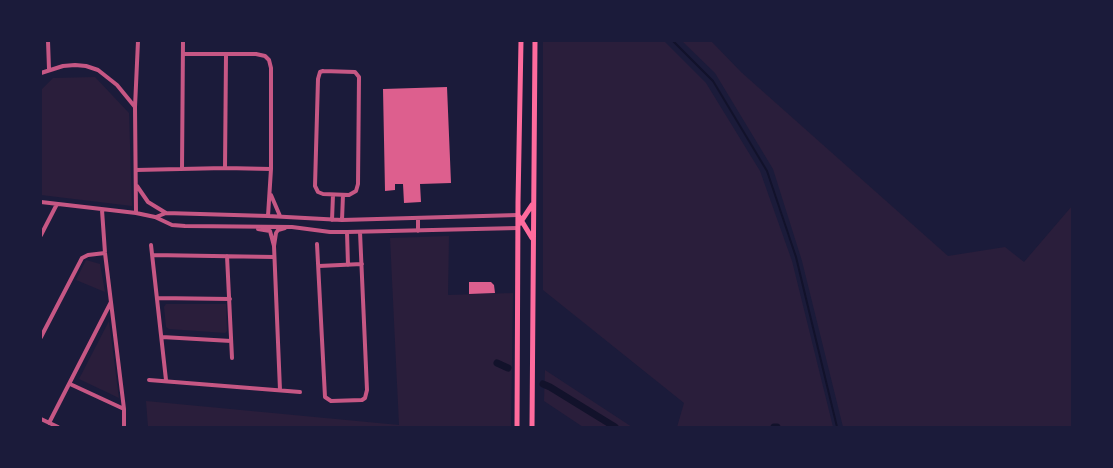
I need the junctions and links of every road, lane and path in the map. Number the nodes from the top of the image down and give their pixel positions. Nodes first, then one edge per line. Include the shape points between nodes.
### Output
1 (48, 41) edge
2 (138, 41) edge
3 (183, 41) edge
4 (521, 41) edge
5 (536, 41) edge
6 (183, 54) junction
7 (226, 55) junction
8 (49, 69) junction
9 (41, 73) edge
10 (135, 106) junction
11 (226, 168) junction
12 (182, 169) junction
13 (271, 169) junction
14 (136, 170) junction
15 (137, 186) junction
16 (270, 192) junction
17 (333, 195) junction
18 (343, 195) junction
19 (533, 200) junction
20 (41, 202) edge
21 (57, 204) junction
22 (102, 210) junction
23 (136, 213) junction
24 (166, 213) junction
25 (173, 213) junction
26 (518, 215) junction
27 (268, 216) junction
28 (280, 216) junction
29 (155, 217) junction
30 (418, 218) junction
31 (318, 219) junction
32 (332, 220) junction
33 (342, 220) junction
34 (522, 221) junction
35 (172, 225) junction
36 (254, 226) junction
37 (292, 227) junction
38 (518, 228) junction
39 (315, 230) junction
40 (418, 231) junction
41 (347, 232) junction
42 (360, 232) junction
43 (41, 235) edge
44 (317, 244) dead end
45 (533, 244) junction
46 (151, 245) dead end
47 (274, 246) junction
48 (105, 253) junction
49 (152, 255) junction
50 (227, 256) junction
51 (274, 256) junction
52 (362, 264) junction
53 (348, 265) junction
54 (319, 266) junction
55 (158, 298) junction
56 (230, 299) junction
57 (111, 302) junction
58 (162, 336) junction
59 (41, 337) edge
60 (231, 342) junction
61 (232, 358) dead end
62 (149, 380) dead end
63 (166, 380) junction
64 (70, 384) junction
65 (280, 390) junction
66 (300, 392) dead end
67 (124, 409) junction
68 (41, 419) edge
69 (49, 423) junction
70 (58, 427) edge
71 (124, 427) edge
72 (517, 427) edge
73 (532, 427) edge

1 - 8 street
2 - 10 street
3 - 6 street
4 - 26 main road
5 - 19 main road
6 - 7 street
6 - 12 street
7 - 11 street
7 - 13 street via 262,55 269,60
8 - 9 street
8 - 10 street via 75,65 98,70 118,85
10 - 14 street
11 - 12 street
11 - 13 street
12 - 14 street
13 - 16 street
14 - 15 street
15 - 23 street
15 - 24 street via 148,202
16 - 27 street
16 - 28 street
17 - 18 street
17 - 18 street via 321,194 315,186 318,79 320,72 325,70 355,72 359,77 358,184 354,193
17 - 32 street
18 - 33 street
19 - 34 main road
19 - 45 main road
20 - 21 street
21 - 22 street
21 - 43 street
22 - 23 street
22 - 48 street
23 - 29 street
24 - 25 street
24 - 29 street
25 - 27 street
25 - 35 street
26 - 30 street
26 - 34 main road
26 - 38 main road
27 - 28 street
28 - 31 street
29 - 35 street
30 - 33 street
30 - 40 street
31 - 32 street
31 - 39 street
32 - 33 street
34 - 38 main road
34 - 45 main road
35 - 36 street
36 - 37 street
36 - 47 street via 270,231
37 - 39 street
37 - 47 street via 278,230
38 - 40 street
38 - 72 main road
39 - 41 street
40 - 42 street
41 - 42 street
41 - 53 street
42 - 52 street
44 - 54 street
45 - 73 main road
46 - 49 street
47 - 51 street
48 - 57 street
48 - 59 street via 82,258
49 - 50 street
49 - 55 street
50 - 51 street
50 - 56 street
51 - 65 street
52 - 53 street
52 - 54 street via 367,390 365,398 359,401 331,402 325,397
53 - 54 street
55 - 56 street
55 - 58 street
56 - 60 street
57 - 64 street
57 - 67 street
58 - 60 street
58 - 63 street
60 - 61 street
62 - 63 street
63 - 65 street
64 - 67 street
64 - 69 street
65 - 66 street
67 - 71 street
68 - 69 street
69 - 70 street

